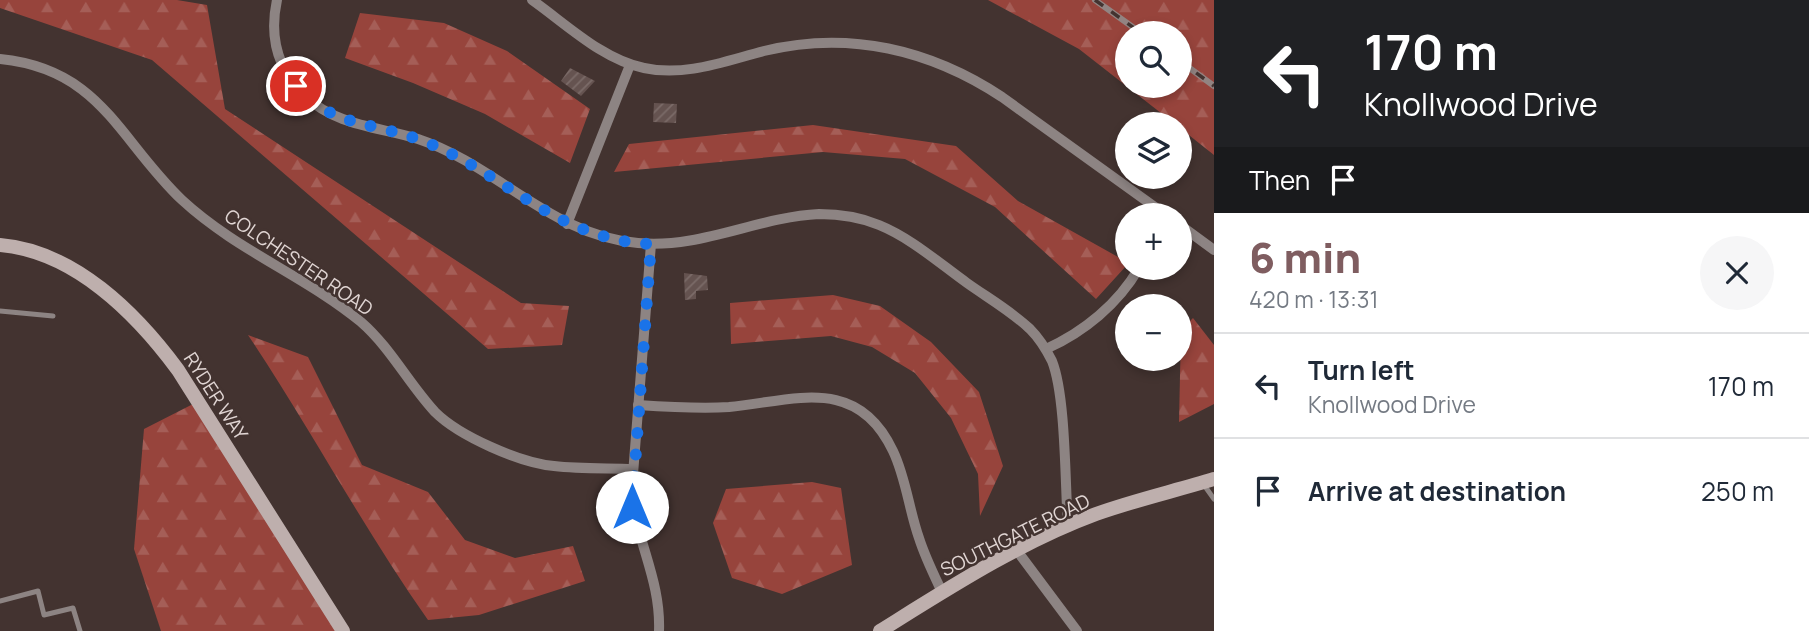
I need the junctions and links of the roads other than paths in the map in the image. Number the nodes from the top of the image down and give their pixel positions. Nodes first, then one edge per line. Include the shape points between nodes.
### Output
1 (277, 0) edge
2 (531, 0) edge
3 (0, 60) edge
4 (631, 65) junction
5 (1149, 203) edge
6 (567, 224) junction
7 (1192, 234) edge
8 (0, 244) edge
9 (651, 244) junction
10 (1214, 250) edge
11 (1131, 280) edge
12 (0, 312) edge
13 (53, 316) dead end
14 (1046, 349) junction
15 (638, 405) junction
16 (633, 468) junction
17 (1208, 481) edge
18 (1214, 499) edge
19 (1068, 527) junction
20 (1018, 552) junction
21 (942, 592) junction
22 (0, 601) edge
23 (80, 631) edge
24 (343, 631) edge
25 (659, 631) edge
26 (880, 631) edge
27 (1077, 631) edge

1 - 6 street via 272,34 278,56 312,102 341,119 420,140
2 - 4 street
3 - 16 street, COLCHESTER ROAD via 45,69 89,94 182,199 244,248 361,322 436,413 458,431 486,446 551,466
4 - 5 street via 688,70 774,49 836,42 923,56 1002,97
4 - 6 street
6 - 9 street via 616,240
7 - 10 street
8 - 24 street, RYDER WAY via 45,256 88,278 157,343
9 - 14 street via 705,238 802,216 863,219 905,238 1020,321
9 - 15 street
11 - 14 street via 1093,321
12 - 13 lane
14 - 19 street via 1059,389
15 - 16 street
15 - 21 street via 719,407 807,396 855,409 879,429 895,455 919,538
16 - 25 street via 632,507 657,587
17 - 18 lane
17 - 19 street, SOUTHGATE ROAD via 1096,514
19 - 20 street, SOUTHGATE ROAD
20 - 21 street, SOUTHGATE ROAD
20 - 27 street
21 - 26 street, SOUTHGATE ROAD
22 - 23 lane via 38,591 44,615 73,608

